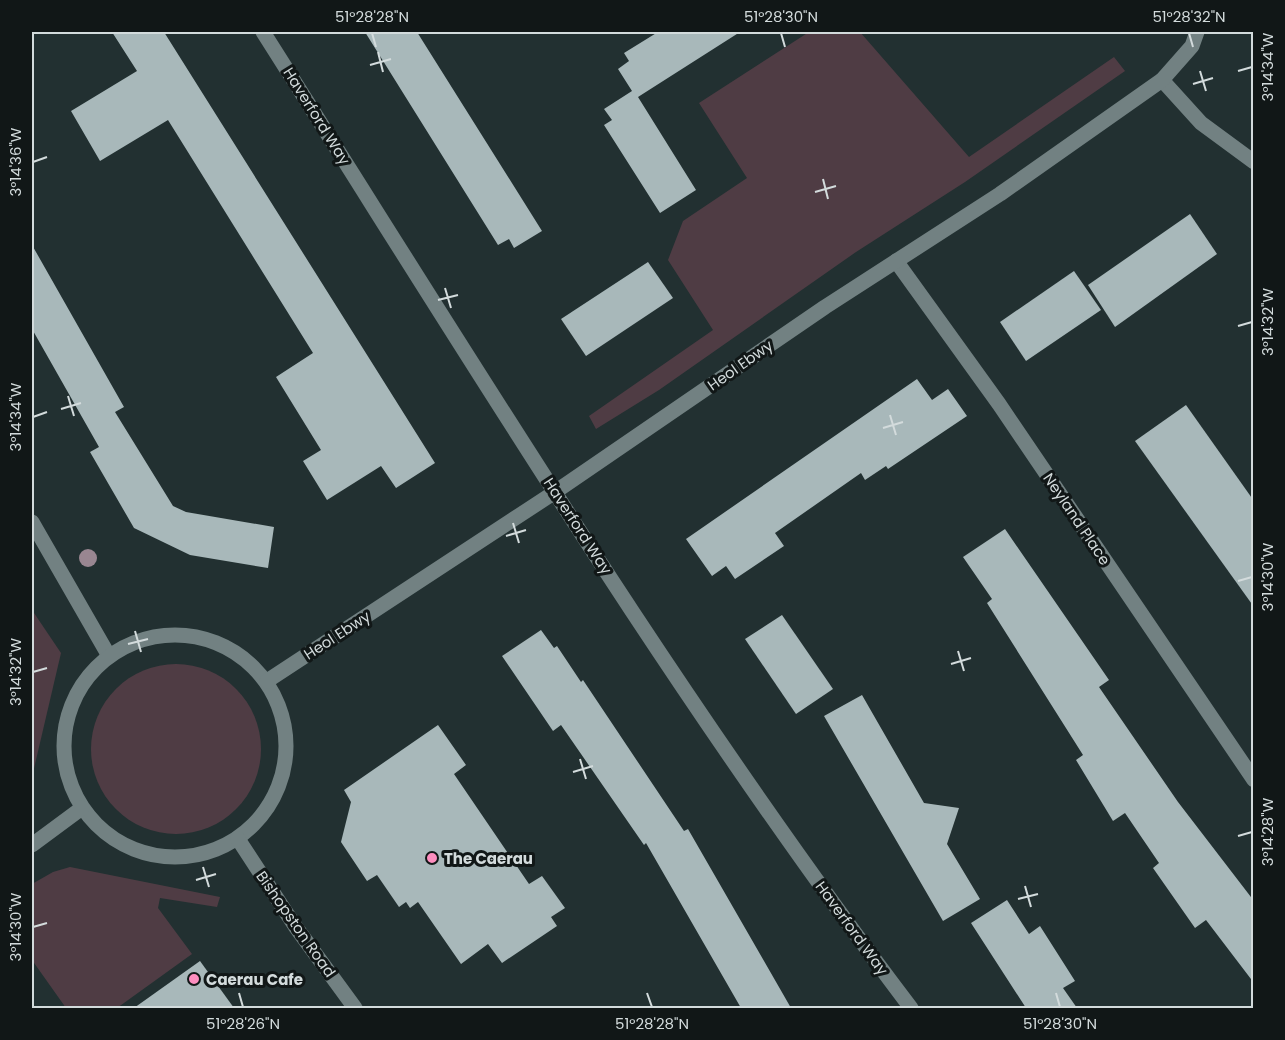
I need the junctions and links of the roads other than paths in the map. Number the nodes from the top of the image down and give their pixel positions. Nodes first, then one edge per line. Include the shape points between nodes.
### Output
1 (263, 32) edge
2 (1197, 32) edge
3 (1162, 80) junction
4 (1254, 162) edge
5 (896, 261) junction
6 (555, 492) junction
7 (32, 522) edge
8 (109, 656) junction
9 (267, 681) junction
10 (1254, 780) edge
11 (82, 808) junction
12 (238, 839) junction
13 (32, 845) edge
14 (355, 1008) edge
15 (911, 1008) edge

1 - 6 street, Haverford Way
2 - 3 street, Heol Ebwy via 1192,46
3 - 4 street via 1201,123
3 - 5 street, Heol Ebwy via 1000,194
5 - 6 street, Heol Ebwy
5 - 10 street, Neyland Place via 999,404
6 - 9 street, Heol Ebwy
6 - 15 street, Haverford Way via 745,776 860,942
7 - 8 street
8 - 9 street via 140,640 175,634 210,640 242,656
8 - 11 street via 85,680 69,711 63,744 68,778
9 - 12 street via 282,713 287,748 281,783 264,814
11 - 12 street via 106,834 148,854 172,858 207,854
11 - 13 street
12 - 14 street, Bishopston Road

